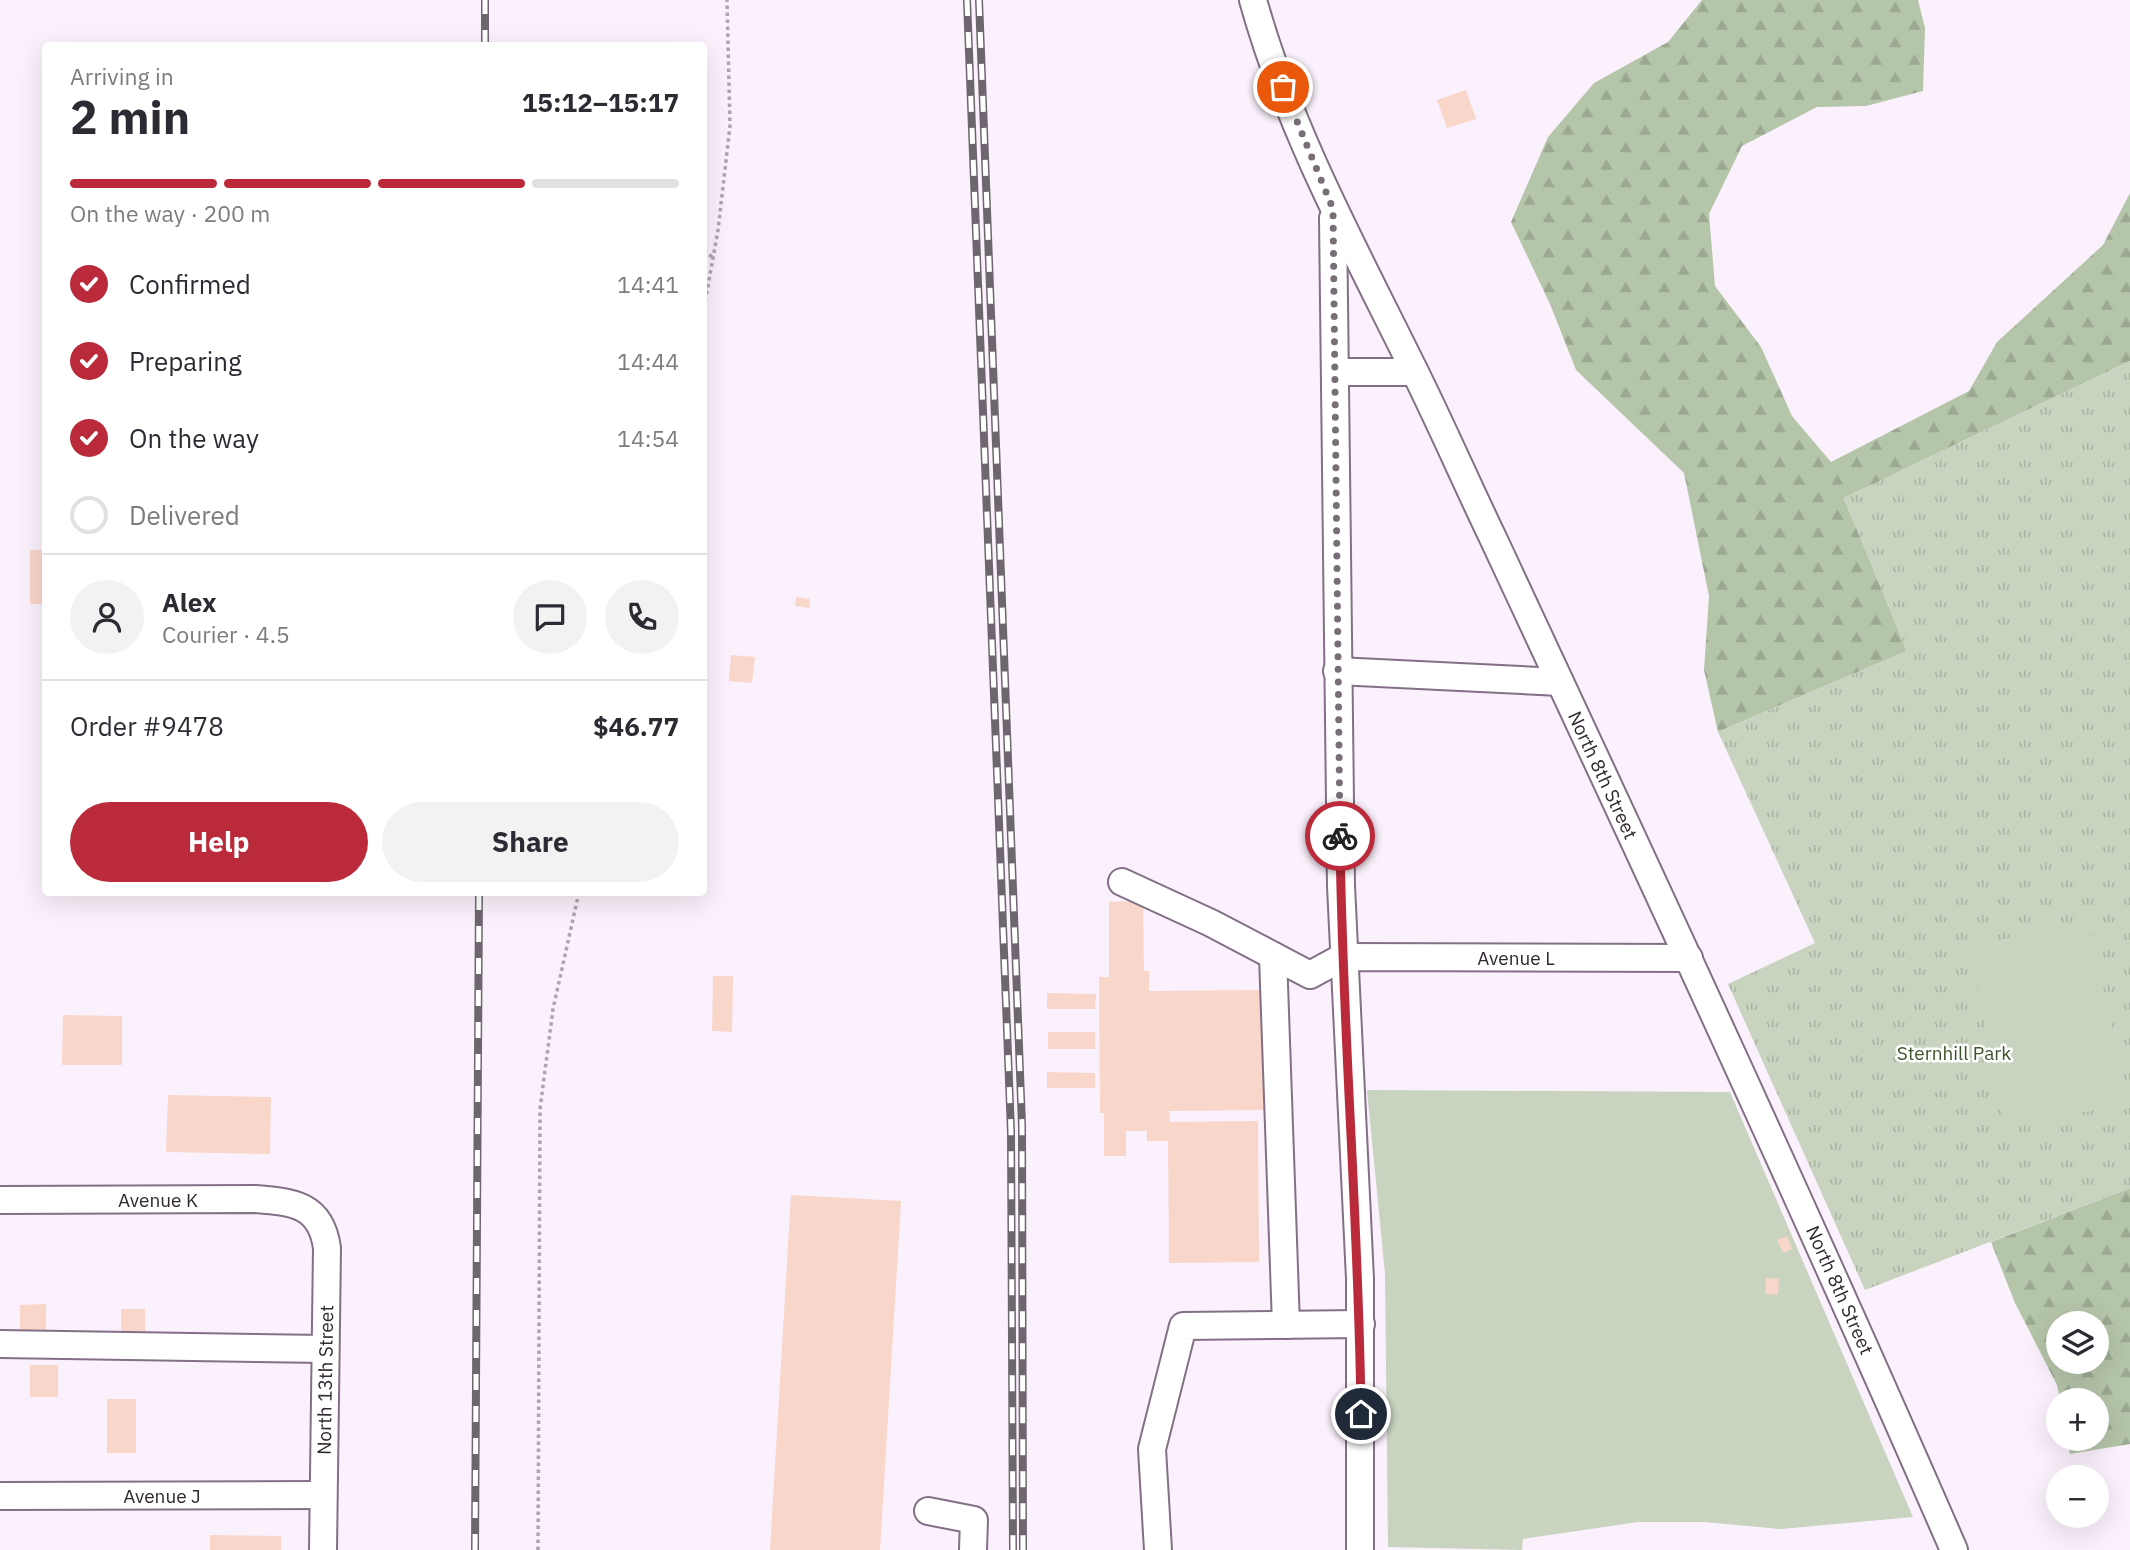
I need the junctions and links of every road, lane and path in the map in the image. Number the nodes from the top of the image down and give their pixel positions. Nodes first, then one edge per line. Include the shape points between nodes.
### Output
1 (727, 0) edge
2 (1258, 7) edge
3 (1333, 209) junction
4 (707, 253) edge
5 (712, 257) junction
6 (707, 288) edge
7 (1336, 372) junction
8 (1415, 372) junction
9 (1337, 671) junction
10 (1560, 682) junction
11 (1122, 883) dead end
12 (578, 896) edge
13 (1273, 956) junction
14 (1343, 957) junction
15 (1689, 958) junction
16 (0, 1200) edge
17 (313, 1214) joint
18 (1360, 1324) junction
19 (1286, 1325) junction
20 (0, 1344) edge
21 (325, 1349) junction
22 (323, 1495) junction
23 (0, 1496) edge
24 (928, 1511) dead end
25 (323, 1550) edge
26 (538, 1550) edge
27 (973, 1550) edge
28 (1158, 1550) edge
29 (1360, 1550) edge
30 (1954, 1550) edge

1 - 5 path via 730,126
2 - 3 street, North 8th Street
3 - 7 street
3 - 8 street, North 8th Street
4 - 5 path
5 - 6 path
7 - 8 street
7 - 9 street
8 - 10 street, North 8th Street
9 - 10 street
9 - 14 street
10 - 15 street, North 8th Street
11 - 13 street
12 - 26 path via 553,1009 540,1109
13 - 14 street via 1310,975
13 - 19 street
14 - 15 street, Avenue L
14 - 18 street
15 - 30 street, North 8th Street
16 - 17 street, Avenue K via 255,1199 285,1202
17 - 21 street, North 13th Street via 325,1232 327,1248
18 - 19 street
18 - 29 street
19 - 28 street via 1183,1326 1152,1449
20 - 21 street
21 - 22 street, North 13th Street
22 - 23 street, Avenue J
22 - 25 street, North 13th Street
24 - 27 street via 974,1520

